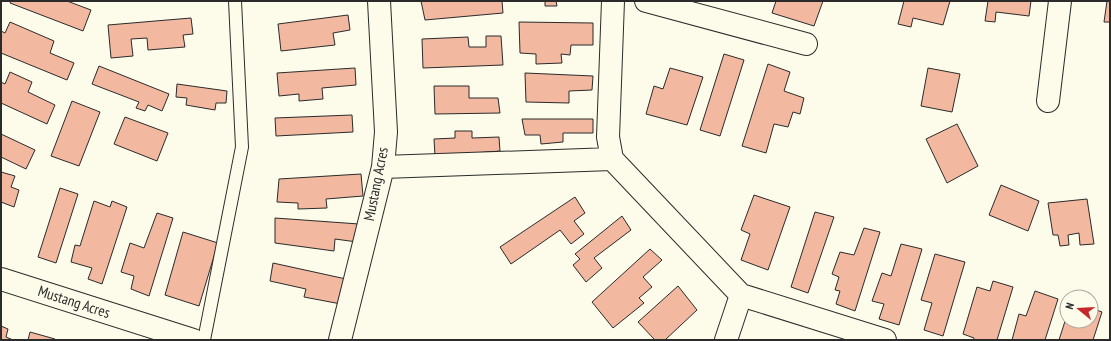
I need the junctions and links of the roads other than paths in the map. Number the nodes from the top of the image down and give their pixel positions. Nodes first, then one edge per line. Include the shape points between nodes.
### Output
1 (235, 1) edge
2 (379, 1) edge
3 (613, 1) edge
4 (646, 1) edge
5 (1060, 1) edge
6 (806, 44) dead end
7 (1048, 101) dead end
8 (612, 159) junction
9 (383, 167) junction
10 (1, 279) edge
11 (741, 295) junction
12 (193, 340) edge
13 (204, 340) edge
14 (340, 340) edge
15 (726, 340) edge
16 (885, 340) edge

1 - 13 lane via 242,147
2 - 9 street, Mustang Acres via 386,132
3 - 8 street via 608,137
4 - 6 street
5 - 7 street
8 - 9 street
8 - 11 street
9 - 14 street, Mustang Acres
10 - 12 street, Mustang Acres
11 - 15 street
11 - 16 street

